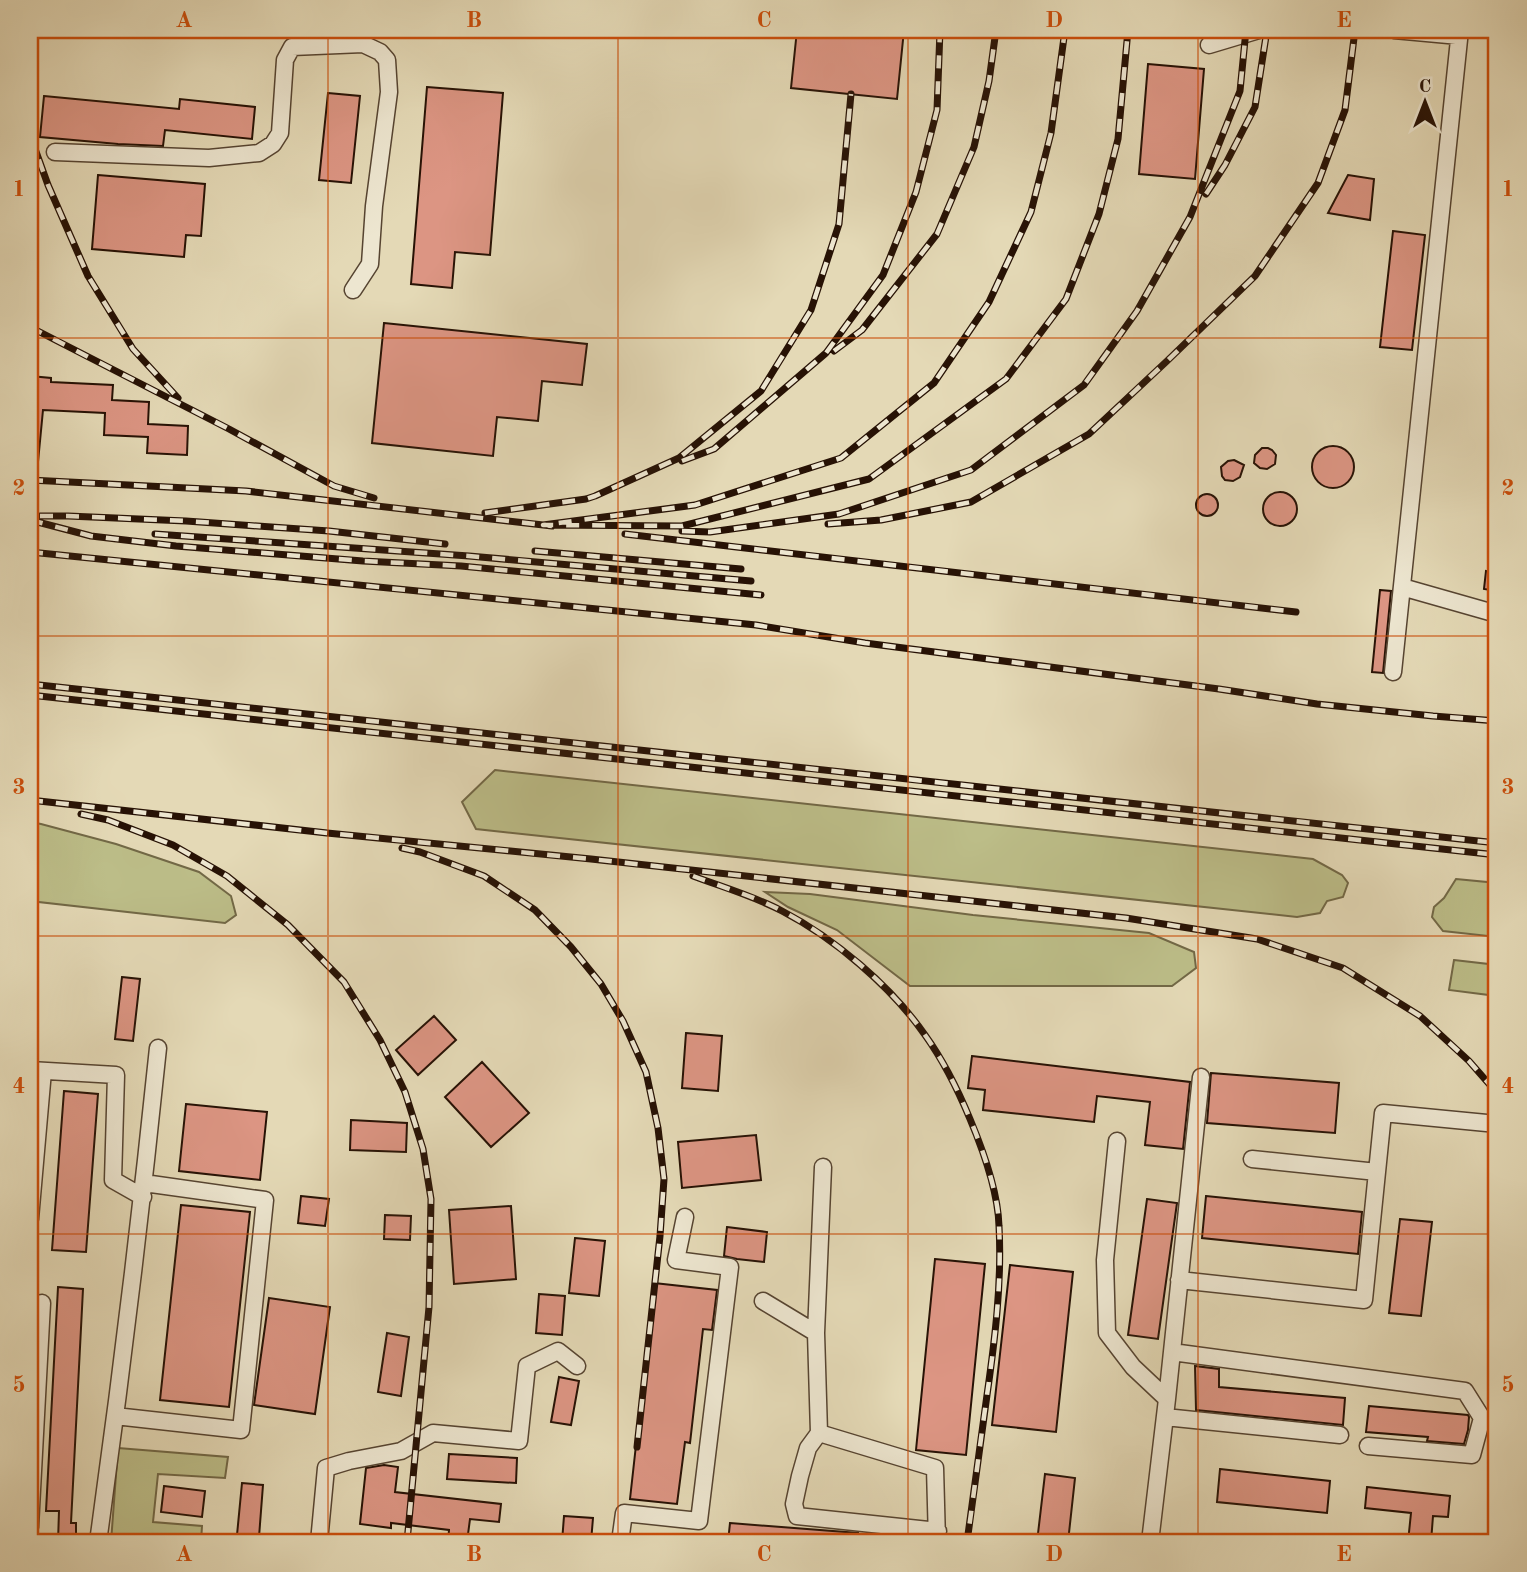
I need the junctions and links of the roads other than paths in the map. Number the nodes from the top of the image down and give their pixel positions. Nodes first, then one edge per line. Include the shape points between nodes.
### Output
1 (1259, 30) edge
2 (1394, 30) edge
3 (1459, 33) edge
4 (363, 37) edge
5 (1209, 45) dead end
6 (55, 152) dead end
7 (353, 290) dead end
8 (1402, 587) junction
9 (1497, 614) edge
10 (1393, 671) dead end
11 (158, 1048) dead end
12 (36, 1070) edge
13 (1200, 1077) dead end
14 (1497, 1124) edge
15 (1117, 1141) dead end
16 (1252, 1159) dead end
17 (823, 1167) dead end
18 (1377, 1172) junction
19 (143, 1190) junction
20 (685, 1217) dead end
21 (30, 1219) edge
22 (1179, 1280) junction
23 (764, 1301) dead end
24 (42, 1303) dead end
25 (816, 1333) junction
26 (1172, 1352) junction
27 (577, 1366) dead end
28 (1167, 1399) junction
29 (115, 1416) junction
30 (1165, 1417) junction
31 (32, 1429) edge
32 (819, 1433) junction
33 (1340, 1435) dead end
34 (1368, 1446) dead end
35 (30, 1527) edge
36 (937, 1537) edge
37 (97, 1542) edge
38 (318, 1542) edge
39 (620, 1542) edge
40 (1150, 1542) edge

1 - 5 lane
2 - 3 lane
3 - 8 lane
4 - 6 lane via 292,47 285,60 280,133 259,153 209,158
4 - 7 lane via 387,60 389,92 370,264
8 - 9 lane
8 - 10 lane
11 - 19 lane
12 - 19 lane via 116,1075 113,1180
12 - 21 lane
13 - 22 lane
14 - 18 lane via 1383,1113
15 - 28 lane via 1105,1260 1107,1333 1133,1367
16 - 18 lane
17 - 25 lane
18 - 22 lane via 1364,1300
19 - 29 lane
19 - 29 lane via 265,1200 241,1430
20 - 39 lane via 676,1260 730,1268 699,1521 624,1513
22 - 26 lane
23 - 25 lane
24 - 31 lane
25 - 32 lane
26 - 28 lane
26 - 34 lane via 1465,1391 1482,1418 1472,1455
27 - 38 lane via 558,1351 527,1366 519,1441 433,1433 401,1451 326,1468
28 - 30 lane
29 - 37 lane
30 - 33 lane
30 - 40 lane
31 - 35 lane
32 - 36 lane via 934,1468
32 - 36 lane via 808,1448 800,1476 794,1504 797,1516

